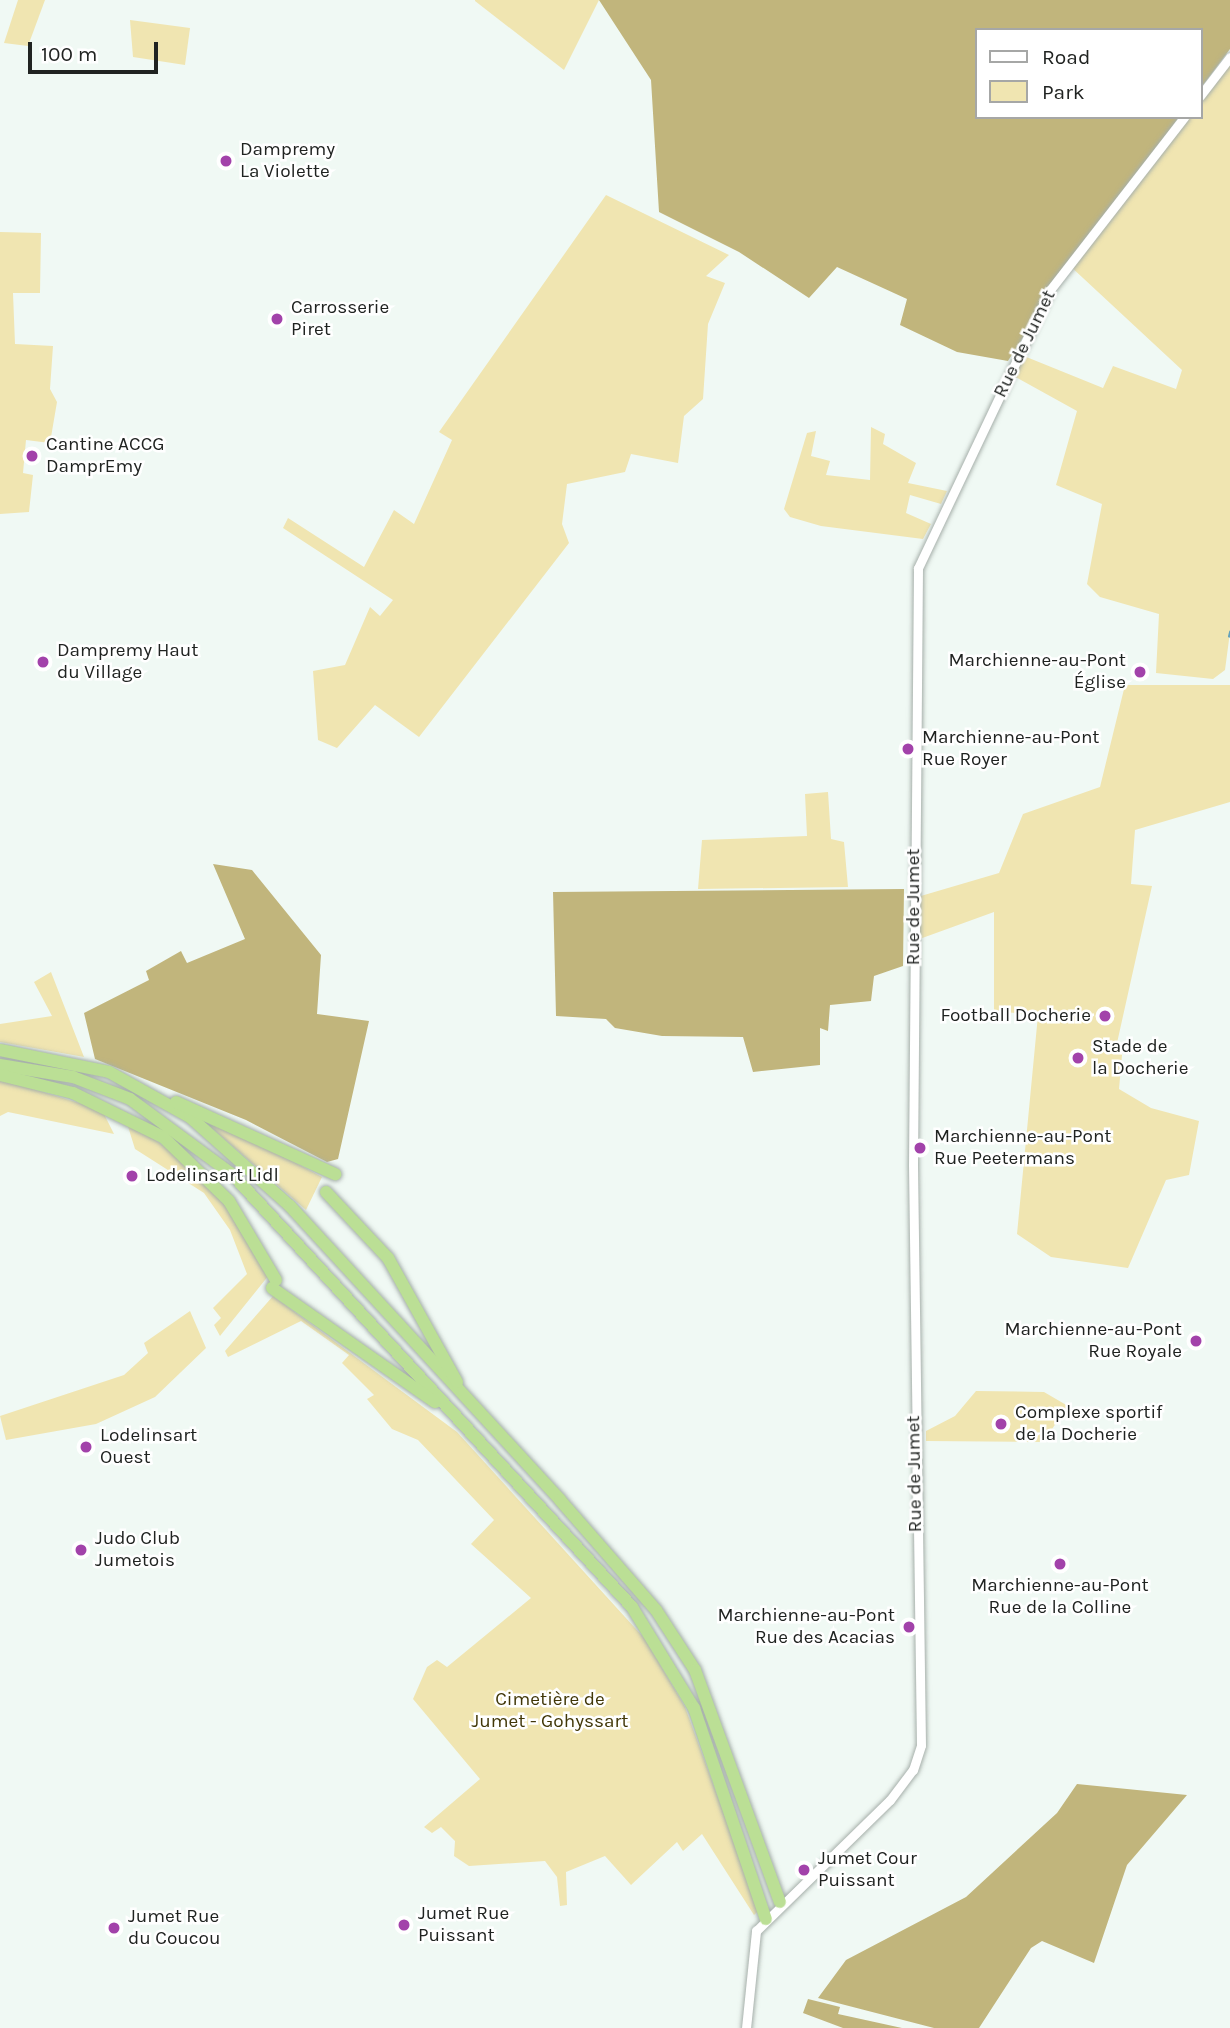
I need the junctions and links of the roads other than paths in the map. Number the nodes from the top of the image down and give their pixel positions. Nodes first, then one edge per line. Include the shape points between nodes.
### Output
1 (1230, 57) edge
2 (1202, 93) edge
3 (1182, 119) edge
4 (0, 1050) edge
5 (0, 1065) edge
6 (0, 1075) edge
7 (140, 1087) junction
8 (334, 1174) dead end
9 (326, 1192) dead end
10 (470, 1404) junction
11 (470, 1430) junction
12 (780, 1902) junction
13 (765, 1919) junction
14 (746, 2028) edge

1 - 2 street
3 - 12 street, Rue de Jumet via 1050,290 925,549 915,583 914,1423 921,1745 913,1770 884,1806
4 - 7 highway via 77,1061
5 - 11 highway via 104,1088 179,1129 233,1175
6 - 11 highway via 73,1093 163,1138 229,1201 274,1284
7 - 8 highway via 248,1130
7 - 10 highway via 190,1117 290,1206
9 - 10 highway via 388,1258
10 - 12 highway via 625,1573 682,1648 715,1714
11 - 13 highway via 632,1607 668,1657 694,1708
12 - 13 street
13 - 14 street via 750,1950

